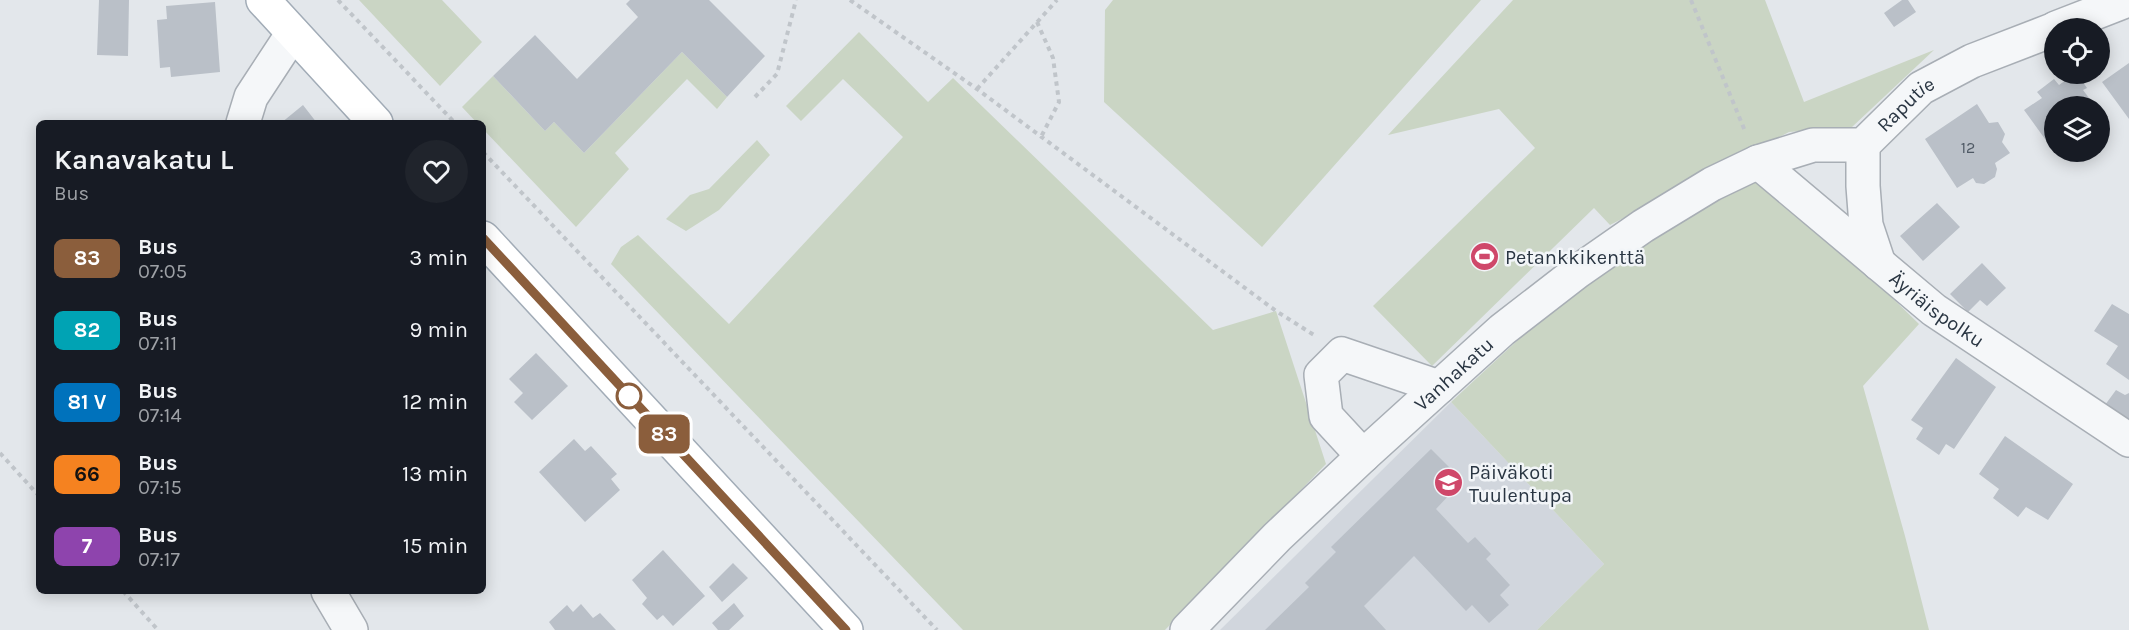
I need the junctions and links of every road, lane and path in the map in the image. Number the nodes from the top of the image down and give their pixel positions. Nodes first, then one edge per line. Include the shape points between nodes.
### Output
1 (263, 0) edge
2 (338, 0) edge
3 (796, 0) edge
4 (850, 0) edge
5 (1057, 0) edge
6 (1691, 0) edge
7 (2128, 0) edge
8 (2083, 18) edge
9 (1037, 22) junction
10 (292, 33) junction
11 (2044, 33) edge
12 (977, 89) junction
13 (755, 97) dead end
14 (244, 120) edge
15 (373, 120) edge
16 (452, 120) edge
17 (1041, 136) junction
18 (1863, 145) junction
19 (486, 155) edge
20 (1758, 162) junction
21 (486, 241) edge
22 (1879, 264) junction
23 (1342, 354) junction
24 (1438, 387) junction
25 (2129, 440) edge
26 (0, 453) edge
27 (1363, 456) junction
28 (36, 493) edge
29 (126, 594) edge
30 (330, 594) edge
31 (158, 630) edge
32 (351, 630) edge
33 (846, 630) edge
34 (937, 630) edge
35 (1187, 630) edge

1 - 10 main road
2 - 16 path
3 - 13 path via 777,74
4 - 12 path
5 - 9 path
6 - 20 path
7 - 8 street, Raputie
9 - 12 path
9 - 17 path via 1053,58 1059,102
10 - 14 street via 251,97
10 - 15 main road
11 - 18 street, Raputie via 1972,61 1921,88
12 - 17 path
17 - 23 path via 1276,310
18 - 20 street, Raputie via 1813,145
18 - 22 street via 1866,225
19 - 34 path
20 - 22 street, Äyriäispolku
20 - 24 street, Vanhakatu via 1712,184 1605,252 1502,330
21 - 33 main road
22 - 25 street, Äyriäispolku via 1934,310
23 - 24 street
23 - 27 street via 1321,375 1326,416
24 - 27 street, Vanhakatu
26 - 28 path
27 - 35 street, Vanhakatu
29 - 31 path
30 - 32 street

